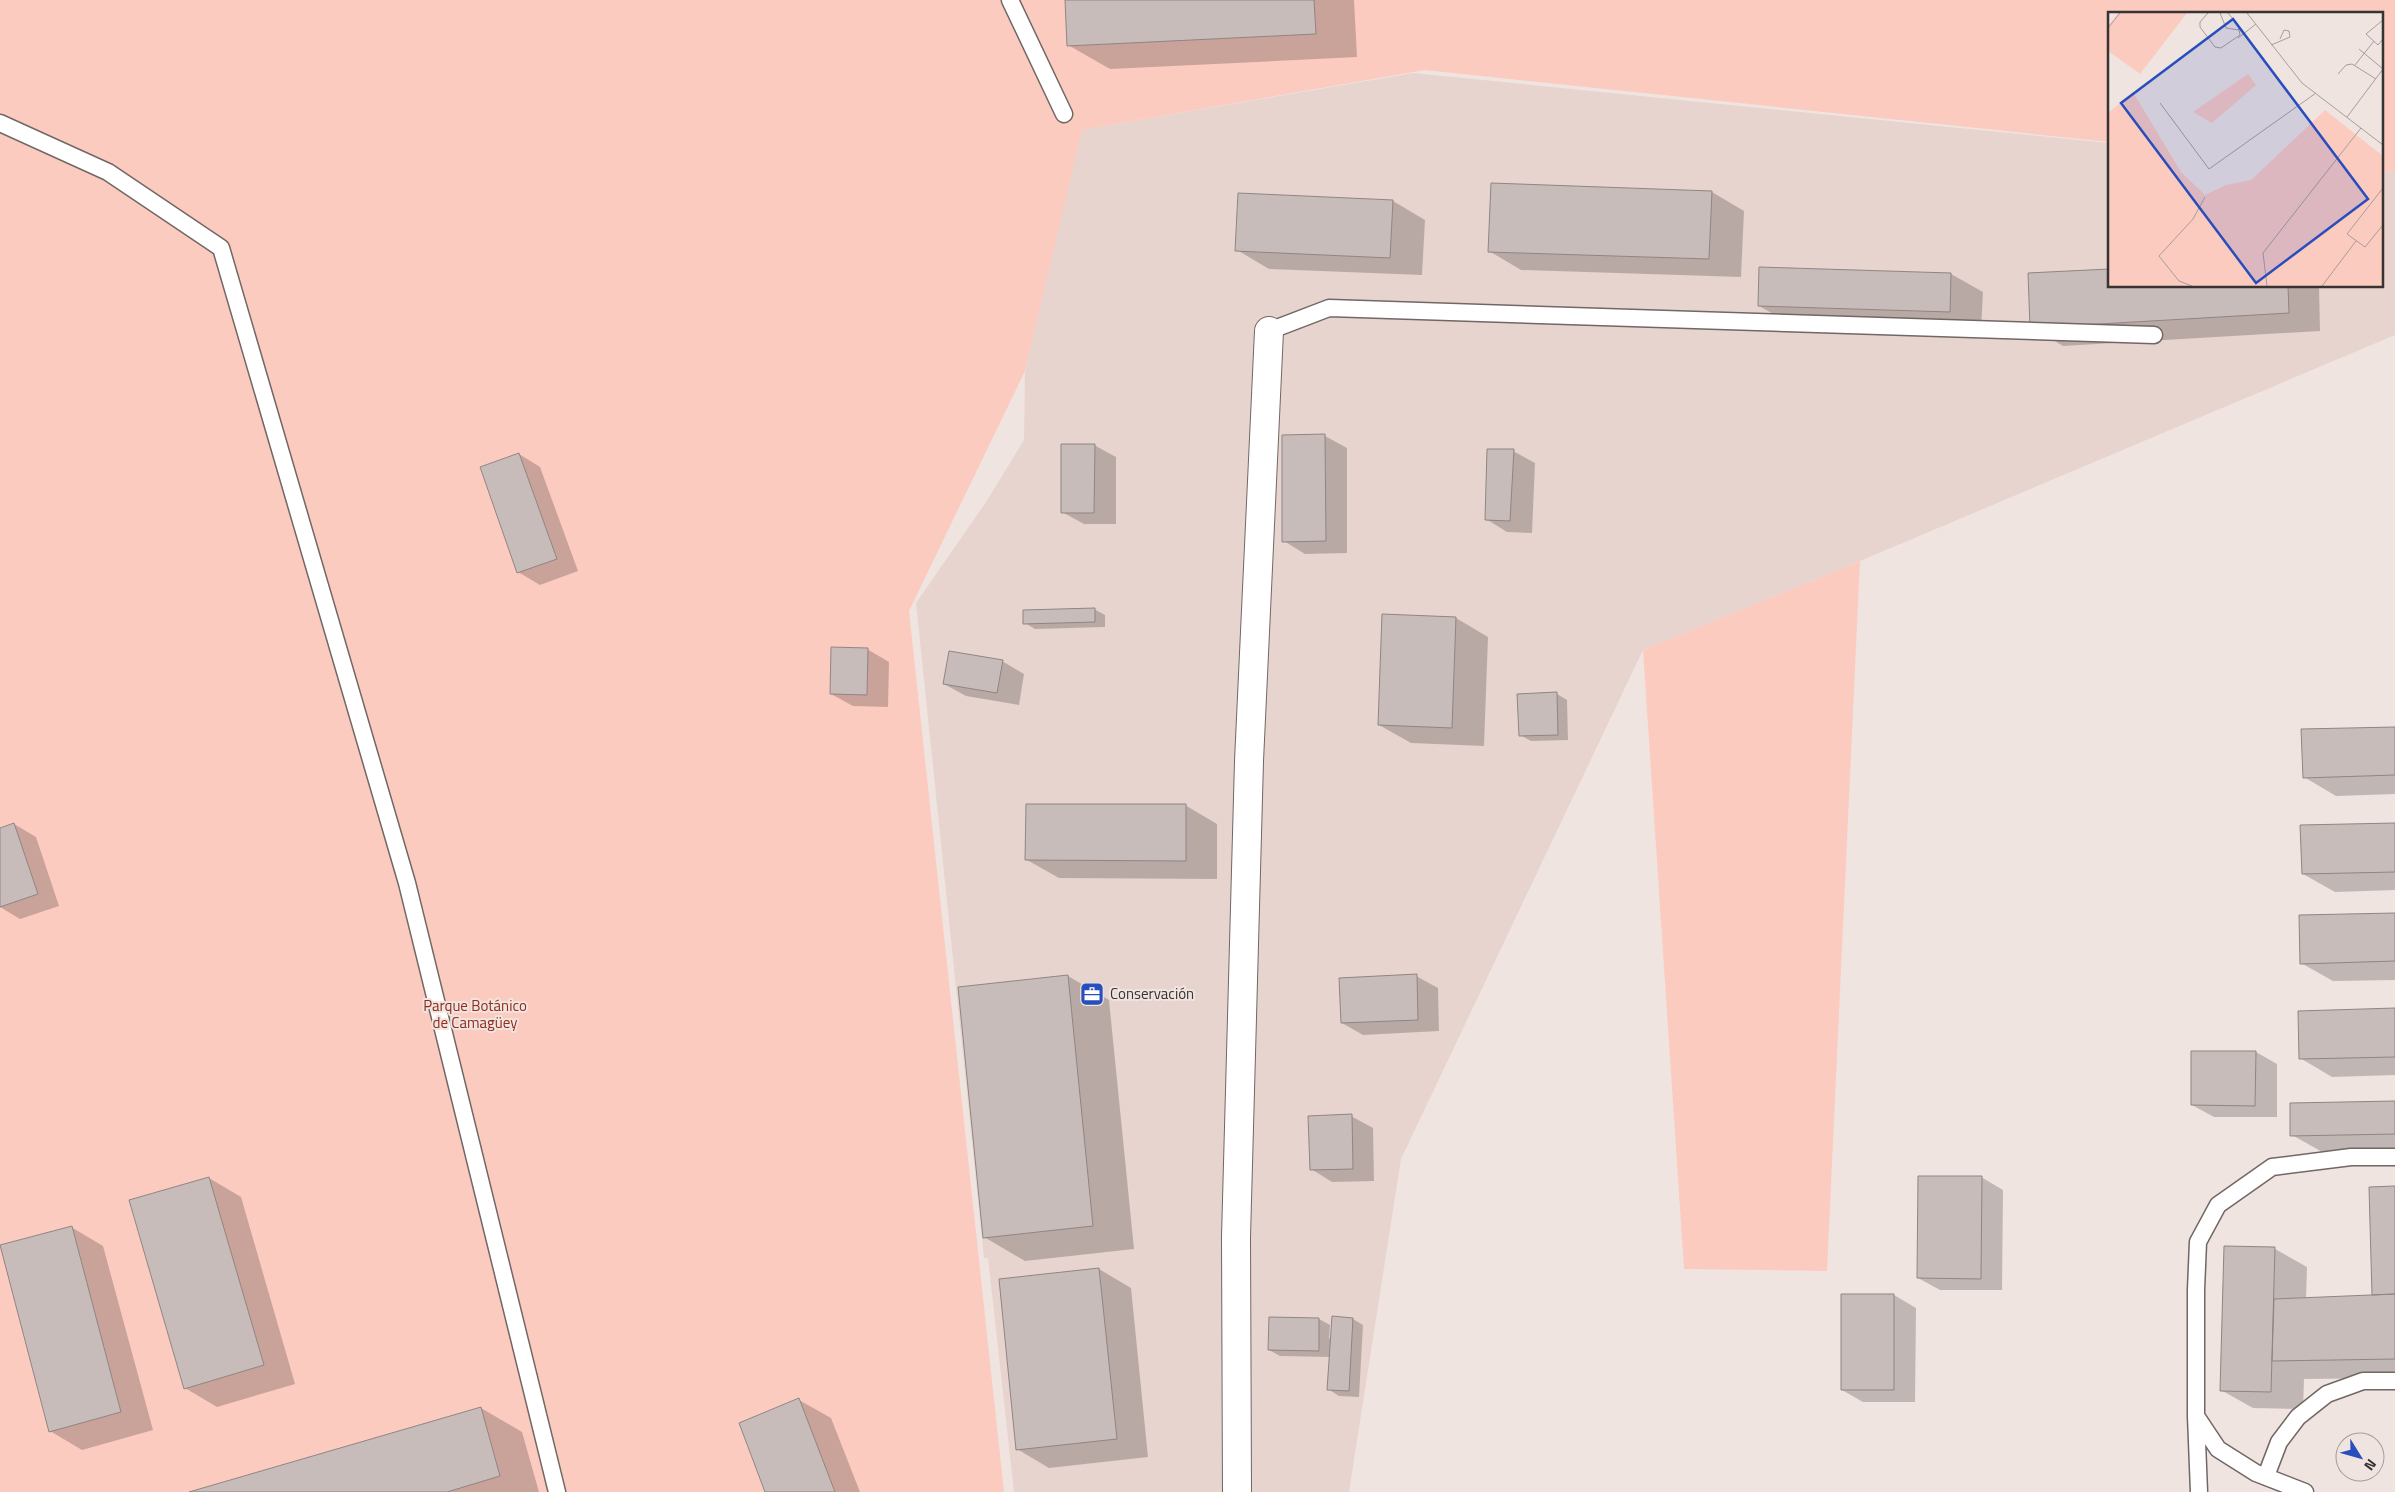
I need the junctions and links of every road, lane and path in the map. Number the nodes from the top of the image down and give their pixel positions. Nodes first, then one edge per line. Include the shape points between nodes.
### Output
1 (1010, 0) edge
2 (1064, 114) dead end
3 (0, 123) edge
4 (1269, 331) joint
5 (2154, 335) dead end
6 (2395, 1157) edge
7 (2395, 1381) edge
8 (2196, 1416) junction
9 (2266, 1476) junction
10 (557, 1492) edge
11 (1237, 1492) edge
12 (2199, 1492) edge
13 (2305, 1492) edge

1 - 2 lane
3 - 10 lane via 108,172 221,248 407,883
4 - 5 lane via 1329,308
4 - 11 street via 1248,771 1236,1237
6 - 8 lane via 2351,1157 2272,1167 2218,1205 2198,1242
7 - 9 lane via 2363,1381 2327,1394 2298,1417 2279,1442
8 - 9 lane via 2218,1449
8 - 12 lane
9 - 13 lane

